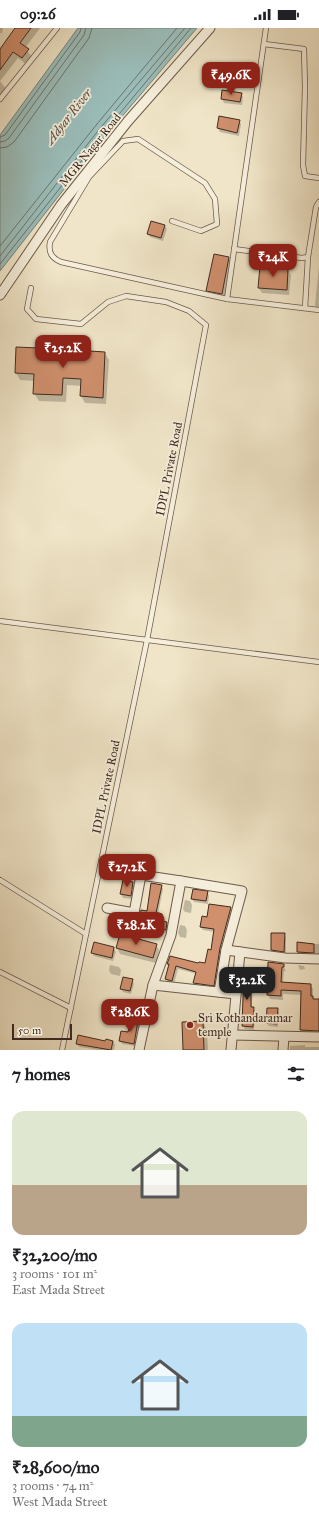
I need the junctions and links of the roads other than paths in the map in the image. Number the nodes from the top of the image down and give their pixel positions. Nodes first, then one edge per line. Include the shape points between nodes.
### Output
1 (58, 28) edge
2 (210, 28) edge
3 (266, 28) edge
4 (264, 44) junction
5 (0, 99) edge
6 (319, 178) edge
7 (319, 202) edge
8 (172, 221) dead end
9 (234, 249) junction
10 (308, 257) junction
11 (31, 288) dead end
12 (0, 295) edge
13 (227, 299) junction
14 (305, 308) junction
15 (319, 310) edge
16 (0, 620) edge
17 (147, 640) junction
18 (319, 662) edge
19 (0, 880) edge
20 (181, 881) junction
21 (107, 908) dead end
22 (86, 934) junction
23 (226, 950) junction
24 (240, 952) junction
25 (319, 959) edge
26 (0, 972) edge
27 (153, 985) junction
28 (219, 992) junction
29 (236, 994) junction
30 (71, 1008) junction
31 (232, 1035) junction
32 (284, 1037) junction
33 (319, 1037) edge
34 (62, 1050) edge
35 (139, 1050) edge
36 (231, 1050) edge
37 (283, 1050) edge

1 - 5 lane
2 - 12 street, MGR Nagar Road via 128,120 61,205
3 - 4 lane
4 - 6 lane via 304,49 304,176
4 - 9 lane
7 - 10 lane
8 - 13 lane via 201,231 217,224 215,199 205,183 138,139 123,141 90,177 48,249 51,255 61,262
9 - 10 lane
9 - 13 lane
10 - 14 lane
11 - 17 lane, IDPL Private Road via 27,309 36,319 81,324 108,302 126,296 166,302 189,311 206,324
13 - 14 lane
14 - 15 lane
16 - 17 lane
17 - 18 lane
17 - 22 lane, IDPL Private Road
19 - 22 lane
20 - 21 street via 141,875 134,913
20 - 23 street via 242,891
20 - 27 street via 171,935
22 - 30 lane, IDPL Private Road
23 - 24 street
23 - 28 street
24 - 25 street via 285,958
24 - 29 street
26 - 30 lane
27 - 28 street
27 - 35 street
28 - 29 street
29 - 31 street
30 - 34 lane, IDPL Private Road
31 - 32 street
31 - 36 street
32 - 33 street
32 - 37 street

